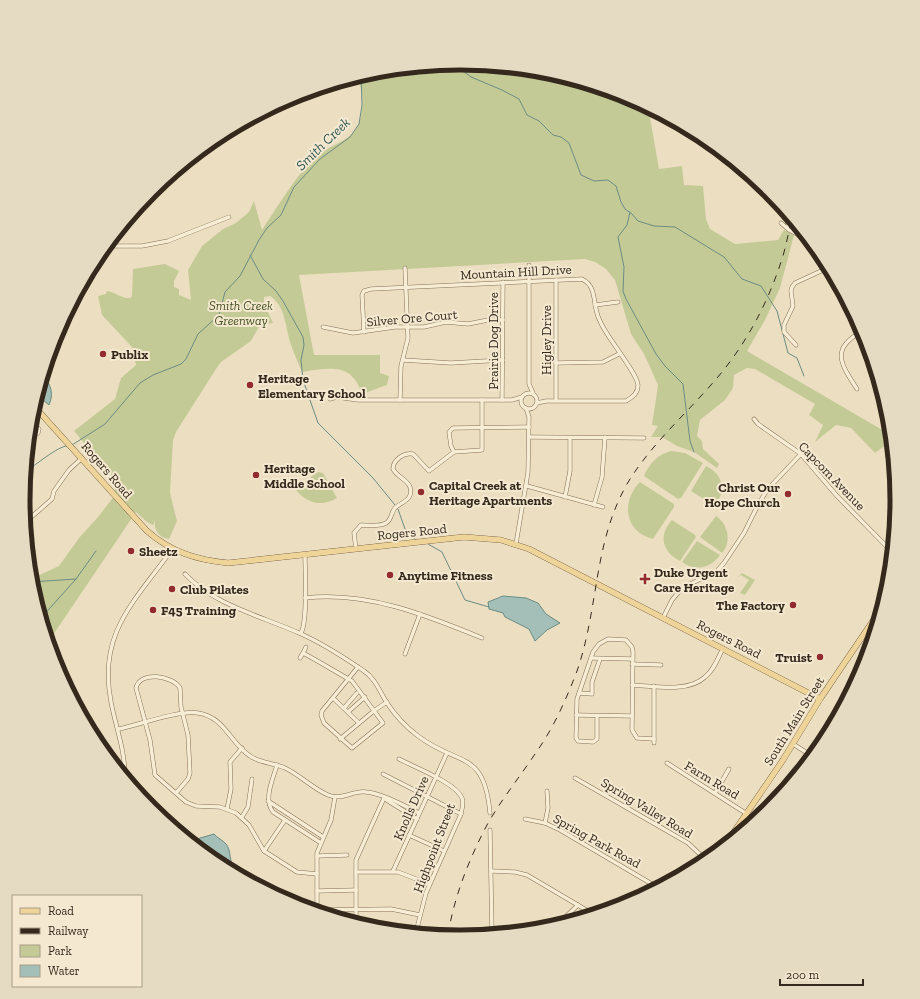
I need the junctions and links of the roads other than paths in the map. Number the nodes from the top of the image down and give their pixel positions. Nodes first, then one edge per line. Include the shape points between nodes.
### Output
1 (229, 217) dead end
2 (787, 221) edge
3 (781, 223) dead end
4 (789, 230) junction
5 (799, 235) edge
6 (113, 246) edge
7 (529, 265) dead end
8 (405, 268) dead end
9 (823, 269) edge
10 (556, 280) junction
11 (529, 281) junction
12 (503, 282) junction
13 (406, 287) junction
14 (618, 302) dead end
15 (595, 305) junction
16 (503, 320) junction
17 (323, 327) dead end
18 (408, 327) junction
19 (364, 332) junction
20 (857, 334) edge
21 (796, 345) dead end
22 (619, 354) junction
23 (403, 360) junction
24 (503, 360) junction
25 (556, 363) junction
26 (529, 384) junction
27 (857, 389) dead end
28 (526, 393) junction
29 (533, 393) junction
30 (522, 397) junction
31 (537, 397) junction
32 (330, 399) dead end
33 (400, 400) junction
34 (482, 400) junction
35 (502, 400) junction
36 (512, 400) junction
37 (556, 400) junction
38 (546, 401) junction
39 (537, 403) junction
40 (522, 404) junction
41 (526, 408) junction
42 (533, 408) junction
43 (39, 412) edge
44 (529, 417) junction
45 (754, 419) dead end
46 (36, 426) edge
47 (482, 426) junction
48 (529, 427) junction
49 (35, 435) edge
50 (529, 437) junction
51 (605, 437) junction
52 (570, 438) junction
53 (644, 438) dead end
54 (454, 452) junction
55 (801, 454) junction
56 (82, 458) junction
57 (527, 486) junction
58 (565, 497) junction
59 (594, 505) junction
60 (603, 507) dead end
61 (31, 518) edge
62 (516, 544) junction
63 (887, 547) edge
64 (170, 548) junction
65 (356, 549) junction
66 (305, 555) junction
67 (185, 574) dead end
68 (305, 598) junction
69 (420, 614) junction
70 (663, 618) junction
71 (871, 623) edge
72 (301, 633) junction
73 (482, 638) dead end
74 (306, 647) dead end
75 (723, 648) junction
76 (303, 653) junction
77 (405, 654) dead end
78 (300, 658) dead end
79 (590, 658) junction
80 (600, 658) junction
81 (632, 659) junction
82 (632, 664) junction
83 (661, 665) dead end
84 (358, 667) junction
85 (349, 679) junction
86 (632, 686) junction
87 (653, 686) junction
88 (357, 693) dead end
89 (579, 693) junction
90 (366, 697) junction
91 (333, 698) junction
92 (820, 699) junction
93 (387, 702) junction
94 (344, 708) junction
95 (375, 710) junction
96 (348, 712) junction
97 (183, 714) junction
98 (576, 715) junction
99 (597, 716) junction
100 (632, 716) junction
101 (359, 722) junction
102 (145, 723) junction
103 (118, 729) junction
104 (340, 739) junction
105 (793, 744) junction
106 (242, 748) junction
107 (447, 753) junction
108 (807, 753) edge
109 (399, 759) dead end
110 (667, 763) dead end
111 (277, 765) junction
112 (125, 768) edge
113 (729, 769) dead end
114 (383, 774) dead end
115 (435, 778) junction
116 (575, 778) dead end
117 (252, 779) dead end
118 (547, 791) dead end
119 (176, 793) junction
120 (715, 793) junction
121 (427, 796) junction
122 (335, 797) junction
123 (384, 798) junction
124 (268, 801) junction
125 (227, 809) junction
126 (419, 813) junction
127 (490, 813) dead end
128 (461, 814) junction
129 (747, 814) junction
130 (242, 817) junction
131 (417, 819) junction
132 (525, 819) dead end
133 (285, 820) junction
134 (545, 823) junction
135 (490, 830) dead end
136 (735, 830) edge
137 (409, 835) junction
138 (323, 837) junction
139 (320, 843) junction
140 (264, 851) junction
141 (444, 852) junction
142 (347, 855) dead end
143 (701, 855) edge
144 (317, 856) junction
145 (393, 871) junction
146 (492, 871) junction
147 (356, 872) junction
148 (317, 874) junction
149 (430, 884) junction
150 (652, 884) edge
151 (356, 890) junction
152 (317, 891) junction
153 (317, 905) edge
154 (578, 905) junction
155 (356, 909) junction
156 (331, 910) edge
157 (587, 910) edge
158 (420, 915) junction
159 (566, 916) edge
160 (356, 917) edge
161 (417, 927) edge
162 (492, 929) edge

1 - 6 street via 168,241 142,246
2 - 4 street
3 - 4 street
4 - 5 street
7 - 11 street
8 - 13 street
9 - 21 street via 815,275 795,283 791,291 793,304 784,325 784,332
10 - 11 street, Mountain Hill Drive
10 - 15 street, Mountain Hill Drive via 582,279 588,282 592,287
10 - 25 street, Higley Drive
11 - 12 street, Mountain Hill Drive
11 - 26 street
12 - 13 street, Mountain Hill Drive
12 - 16 street, Prairie Dog Drive
13 - 18 street
13 - 19 street, Mountain Hill Drive via 364,291
14 - 15 street
15 - 22 street, Mountain Hill Drive via 603,326
16 - 18 street, Silver Ore Court via 468,324 446,322 424,327
16 - 24 street, Prairie Dog Drive
17 - 19 street, Silver Ore Court via 341,332
18 - 19 street, Silver Ore Court
18 - 23 street
20 - 27 street via 844,343 841,357 846,373
22 - 25 street via 602,362
22 - 37 street, Mountain Hill Drive via 638,379 637,392 633,397 626,401
23 - 24 street via 461,363
23 - 33 street
24 - 35 street, Prairie Dog Drive
25 - 37 street, Higley Drive
26 - 28 street
26 - 29 street
28 - 29 street
28 - 30 street
29 - 31 street
30 - 36 street
30 - 40 street
31 - 38 street, Mountain Hill Drive
31 - 39 street
32 - 33 street via 337,397
33 - 34 street
34 - 35 street
34 - 47 street
35 - 36 street
36 - 40 street
37 - 38 street, Mountain Hill Drive
38 - 39 street, Mountain Hill Drive
39 - 42 street
40 - 41 street
41 - 42 street
41 - 44 street
42 - 44 street
43 - 56 main road, Rogers Road
44 - 48 street
45 - 55 street, Capcom Avenue
46 - 49 street via 39,429
47 - 48 street
47 - 54 street via 482,450
47 - 54 street via 453,428 449,432
48 - 50 street
50 - 52 street
50 - 57 street
51 - 52 street
51 - 53 street
51 - 59 street via 602,477
52 - 58 street via 570,471
54 - 65 street via 429,472 413,454 402,455 393,469 410,488 409,497 396,507 386,524 358,527 354,533
55 - 63 street, Capcom Avenue via 837,496
55 - 70 street via 761,499 744,533 724,563 713,573 683,587 672,600
56 - 61 street via 69,470 54,491 52,499
56 - 64 main road, Rogers Road via 149,533
57 - 58 street
57 - 62 street
58 - 59 street
59 - 60 street
62 - 65 main road, Rogers Road via 489,538 464,537
62 - 70 main road, Rogers Road
64 - 66 main road, Rogers Road via 194,558 228,563
64 - 103 street via 168,555 127,609 114,635 108,661 108,680
65 - 66 main road, Rogers Road
66 - 68 street
67 - 72 street via 197,586 217,598
68 - 69 street via 343,598 374,602
68 - 72 street via 304,629
69 - 73 street
69 - 77 street
70 - 75 main road, Rogers Road
71 - 92 main road, South Main Street
72 - 84 street
74 - 76 street
75 - 87 street via 705,678 692,684
75 - 92 main road, Rogers Road
76 - 78 street
76 - 85 street
79 - 80 street
79 - 81 street via 599,644 608,639 621,639 626,640 632,647
79 - 89 street
80 - 81 street
80 - 89 street via 592,682 592,694
81 - 82 street
82 - 83 street
82 - 86 street
84 - 85 street
84 - 93 street via 372,679
85 - 90 street
85 - 91 street
86 - 87 street
86 - 100 street
87 - 100 street via 654,741 635,736 632,730
88 - 94 street
89 - 98 street
90 - 95 street
90 - 96 street
91 - 94 street
91 - 104 street via 322,711 322,721
92 - 105 main road, South Main Street
93 - 95 street
93 - 107 street via 401,721 418,736
94 - 96 street
95 - 101 street
95 - 104 street via 383,723 355,747 349,748
96 - 101 street
97 - 102 street
97 - 102 street via 178,684 161,678 144,677 139,680 136,688
97 - 106 street via 199,713 213,717
97 - 119 street via 188,735 190,772 188,779
98 - 99 street
98 - 99 street via 576,740 579,742 593,742 597,739
99 - 100 street
101 - 104 street
102 - 103 street
102 - 119 street via 150,740 153,772
103 - 112 street via 124,750
105 - 108 street
105 - 129 main road, South Main Street
106 - 111 street via 256,760
106 - 125 street via 230,762 231,789
107 - 115 street, Knolls Drive
107 - 127 street via 462,758 482,776
109 - 115 street, Highpoint Street
110 - 120 street, Farm Road
111 - 122 street via 325,794
111 - 124 street
113 - 120 street
114 - 121 street
115 - 121 street, Knolls Drive
115 - 128 street, Highpoint Street via 457,791 462,799
116 - 143 street, Spring Valley Road via 688,843
117 - 130 street via 248,807
118 - 134 street via 548,808
119 - 125 street via 191,805
120 - 129 street, Farm Road
121 - 126 street, Knolls Drive
121 - 128 street
122 - 123 street via 367,792
122 - 138 street via 331,820
123 - 126 street
123 - 131 street
123 - 147 street via 356,860
124 - 133 street via 273,812
124 - 138 street
125 - 130 street
126 - 131 street, Knolls Drive
128 - 141 street, Highpoint Street
129 - 136 main road, South Main Street
130 - 140 street
131 - 137 street, Knolls Drive
132 - 134 street, Spring Park Road
133 - 139 street
133 - 140 street
134 - 150 street, Spring Park Road
135 - 146 street
137 - 141 street
137 - 145 street, Knolls Drive
138 - 139 street
139 - 144 street
140 - 148 street via 297,872
141 - 149 street, Highpoint Street
142 - 144 street
144 - 148 street
145 - 147 street
145 - 149 street
146 - 154 street via 527,874
146 - 162 street
147 - 151 street
148 - 152 street
149 - 158 street, Highpoint Street
151 - 152 street
151 - 155 street
152 - 153 street
154 - 157 street
154 - 159 street
155 - 156 street
155 - 158 street via 395,909
155 - 160 street
158 - 161 street, Highpoint Street

